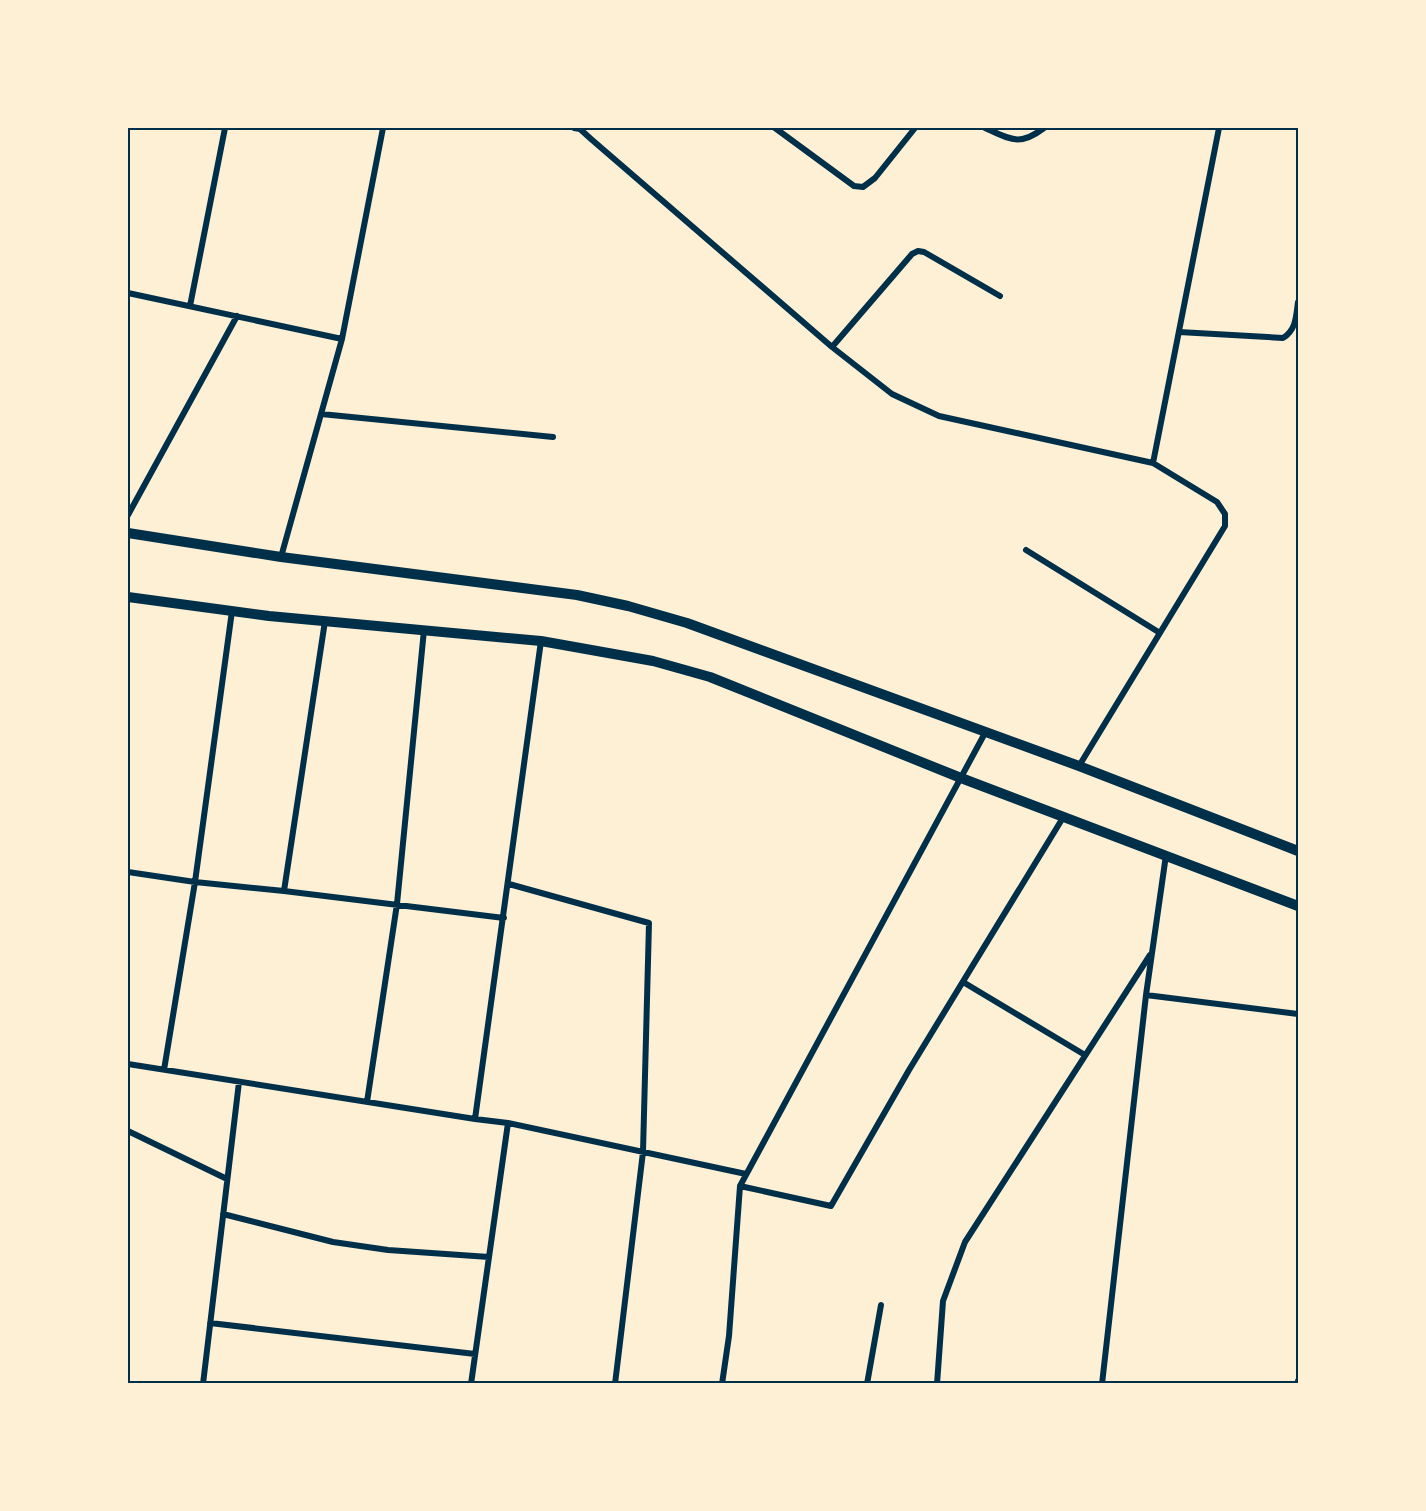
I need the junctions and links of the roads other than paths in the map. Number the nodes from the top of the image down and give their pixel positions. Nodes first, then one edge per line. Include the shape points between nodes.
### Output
1 (225, 128) edge
2 (383, 128) edge
3 (578, 128) edge
4 (775, 128) edge
5 (915, 128) edge
6 (985, 128) edge
7 (1044, 128) edge
8 (1219, 128) edge
9 (128, 293) edge
10 (1000, 296) dead end
11 (1299, 302) edge
12 (190, 306) junction
13 (237, 316) junction
14 (1179, 332) junction
15 (342, 339) junction
16 (832, 347) junction
17 (321, 414) junction
18 (553, 437) dead end
19 (1153, 463) junction
20 (128, 515) edge
21 (128, 533) edge
22 (1026, 550) dead end
23 (281, 557) junction
24 (128, 597) edge
25 (232, 611) junction
26 (325, 621) junction
27 (424, 630) junction
28 (1160, 633) junction
29 (541, 640) junction
30 (985, 733) junction
31 (1079, 766) junction
32 (962, 778) junction
33 (1064, 816) junction
34 (1299, 851) edge
35 (1166, 855) junction
36 (128, 872) edge
37 (195, 882) junction
38 (508, 884) junction
39 (284, 891) junction
40 (397, 904) junction
41 (1299, 906) edge
42 (504, 918) junction
43 (1152, 952) junction
44 (963, 982) junction
45 (1146, 995) junction
46 (1299, 1014) edge
47 (1085, 1056) junction
48 (128, 1064) edge
49 (164, 1070) junction
50 (239, 1082) junction
51 (367, 1102) junction
52 (475, 1119) junction
53 (508, 1123) junction
54 (128, 1131) edge
55 (644, 1152) junction
56 (746, 1174) junction
57 (227, 1179) junction
58 (740, 1186) junction
59 (223, 1214) junction
60 (489, 1257) junction
61 (881, 1305) dead end
62 (210, 1323) junction
63 (475, 1354) junction
64 (203, 1383) edge
65 (471, 1383) edge
66 (615, 1383) edge
67 (722, 1383) edge
68 (867, 1383) edge
69 (937, 1383) edge
70 (1102, 1383) edge

1 - 12 street
2 - 15 street
3 - 16 street
4 - 5 street via 854,186 863,187 875,178
6 - 7 street via 1013,141 1033,136
8 - 14 street
9 - 12 street
10 - 16 street via 918,251
11 - 14 street via 1295,324 1283,338
12 - 13 street
13 - 15 street
13 - 20 street
14 - 19 street
15 - 17 street
16 - 19 street via 892,394 939,416
17 - 18 street
17 - 23 street
19 - 28 street via 1217,502 1225,514 1225,526
21 - 23 street
22 - 28 street
23 - 30 street via 537,589 628,606 687,623
24 - 25 street
25 - 26 street
25 - 37 street
26 - 27 street
26 - 39 street
27 - 29 street
27 - 40 street
28 - 31 street
29 - 32 street via 653,660 710,677
29 - 38 street
30 - 31 street
30 - 32 street
31 - 34 street
32 - 33 street
32 - 56 street
33 - 35 street
33 - 44 street
35 - 41 street
35 - 43 street
36 - 37 street
37 - 39 street
37 - 49 street
38 - 42 street
38 - 55 street via 649,923
39 - 40 street
40 - 42 street
40 - 51 street
42 - 52 street
43 - 45 street
43 - 47 street
44 - 47 street
44 - 58 street via 831,1206
45 - 46 street
45 - 70 street
47 - 69 street via 965,1242 943,1300
48 - 49 street
49 - 50 street
50 - 51 street
50 - 57 street
51 - 52 street
52 - 53 street
53 - 55 street
53 - 60 street
54 - 57 street
55 - 56 street
55 - 66 street
56 - 58 street
57 - 59 street
58 - 67 street
59 - 60 street via 333,1242
59 - 62 street
60 - 63 street
61 - 68 street
62 - 63 street
62 - 64 street
63 - 65 street

